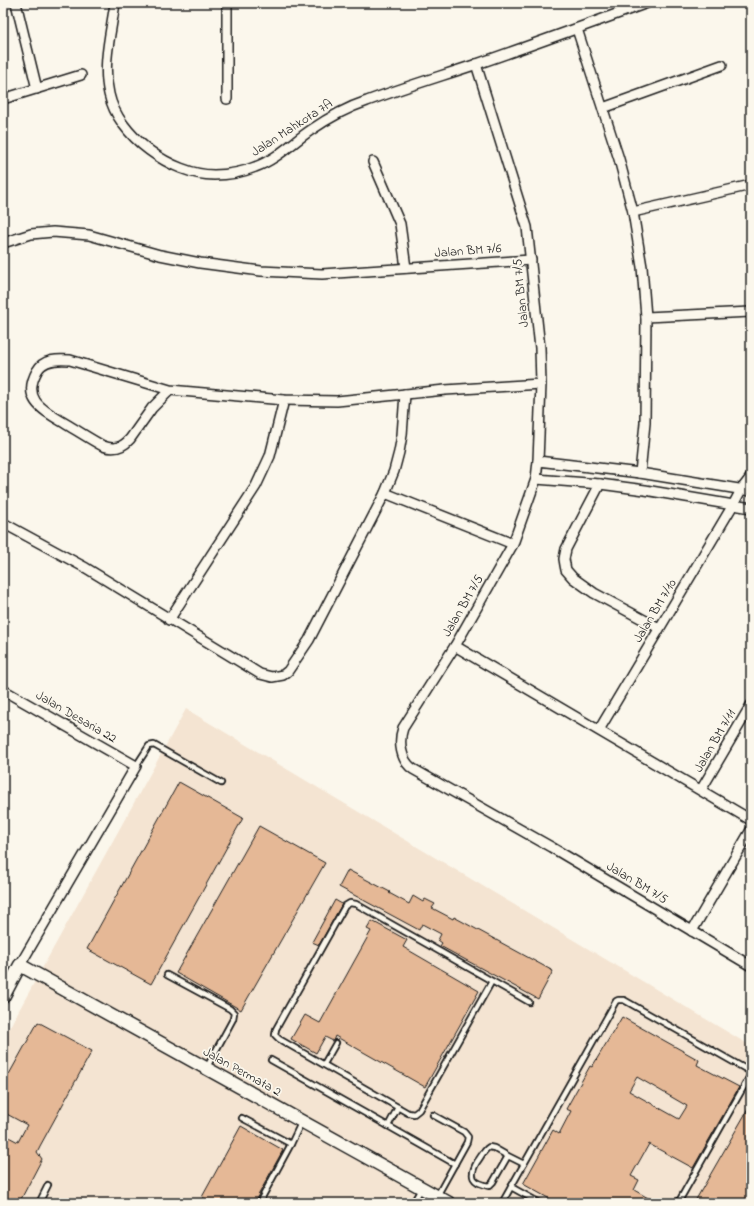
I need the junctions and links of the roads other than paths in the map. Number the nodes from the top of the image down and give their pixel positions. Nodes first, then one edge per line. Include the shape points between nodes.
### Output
1 (16, 3) edge
2 (115, 3) edge
3 (227, 3) edge
4 (647, 3) edge
5 (577, 28) junction
6 (476, 64) junction
7 (722, 65) dead end
8 (81, 74) dead end
9 (37, 89) junction
10 (3, 99) edge
11 (227, 99) dead end
12 (603, 108) junction
13 (373, 162) dead end
14 (751, 185) edge
15 (633, 212) junction
16 (3, 243) edge
17 (531, 260) junction
18 (406, 268) junction
19 (751, 312) edge
20 (646, 317) junction
21 (541, 384) junction
22 (170, 390) junction
23 (405, 394) junction
24 (284, 400) junction
25 (538, 461) junction
26 (640, 473) junction
27 (751, 477) edge
28 (536, 479) junction
29 (600, 484) junction
30 (741, 490) junction
31 (751, 491) edge
32 (385, 493) junction
33 (733, 505) junction
34 (751, 508) edge
35 (3, 523) edge
36 (513, 544) junction
37 (169, 620) junction
38 (659, 628) junction
39 (455, 646) junction
40 (3, 690) edge
41 (751, 705) edge
42 (599, 730) junction
43 (136, 766) junction
44 (221, 783) dead end
45 (701, 790) junction
46 (751, 820) edge
47 (751, 830) edge
48 (692, 931) junction
49 (20, 966) junction
50 (751, 966) edge
51 (167, 975) dead end
52 (492, 981) junction
53 (3, 997) edge
54 (529, 1002) dead end
55 (336, 1043) dead end
56 (271, 1060) dead end
57 (324, 1064) junction
58 (206, 1068) junction
59 (751, 1073) edge
60 (398, 1107) junction
61 (433, 1115) dead end
62 (242, 1118) dead end
63 (302, 1121) junction
64 (388, 1126) junction
65 (291, 1144) junction
66 (508, 1156) junction
67 (455, 1164) junction
68 (524, 1164) junction
69 (48, 1184) dead end
70 (511, 1187) junction
71 (422, 1188) junction
72 (437, 1196) junction
73 (39, 1203) edge
74 (259, 1203) edge
75 (414, 1203) edge
76 (449, 1203) edge
77 (502, 1203) edge
78 (540, 1203) edge
79 (678, 1203) edge

1 - 9 street
2 - 6 street, Jalan Mahkota 7A via 105,68 109,95 116,113 135,138 152,152 176,166 197,173 232,174 257,167 277,156 337,113
3 - 11 street
4 - 5 street, Jalan Mahkota 7A
5 - 6 street, Jalan Mahkota 7A
5 - 12 street
6 - 17 street, Jalan BM 7/5 via 527,227
7 - 12 street
8 - 9 street
9 - 10 street
12 - 15 street
13 - 18 street via 400,224
14 - 15 street
15 - 20 street via 642,267
16 - 18 street, Jalan BM 7/6 via 31,234 53,232 89,235 160,256 261,271 322,274
17 - 18 street, Jalan BM 7/6
17 - 21 street, Jalan BM 7/5
19 - 20 street
20 - 26 street via 645,423
21 - 23 street
21 - 25 street, Jalan BM 7/5
22 - 22 street via 59,359 48,361 38,368 31,387 32,396 39,407 103,446 115,448 130,440 152,408
22 - 24 street
23 - 24 street via 337,400
23 - 32 street via 399,452
24 - 37 street via 270,456 256,486
25 - 26 street
25 - 28 street, Jalan BM 7/5
26 - 30 street
27 - 30 street, Jalan BM 7/10
28 - 29 street
28 - 36 street, Jalan BM 7/5
29 - 33 street
29 - 38 street via 566,549 566,570 594,593
30 - 31 street
30 - 33 street, Jalan BM 7/10
32 - 36 street
32 - 37 street via 309,640 283,675 272,677 260,674
33 - 34 street
33 - 38 street, Jalan BM 7/10
35 - 37 street via 86,568
36 - 39 street, Jalan BM 7/5
38 - 42 street, Jalan BM 7/10
39 - 42 street
39 - 48 street, Jalan BM 7/5 via 404,728 402,751 407,763 413,769
40 - 43 street, Jalan Desaria 22
41 - 45 street, Jalan BM 7/11
42 - 45 street
43 - 44 lane via 147,748 154,744
43 - 49 street
45 - 46 street
47 - 48 street
48 - 50 street, Jalan BM 7/5
49 - 53 street
49 - 58 street, Jalan Permata 2
51 - 58 lane via 230,1009 234,1014
52 - 54 lane
52 - 57 lane via 356,904 350,903 276,1029 275,1035
52 - 60 lane via 419,1110 414,1114
55 - 57 lane
56 - 64 lane
57 - 60 lane
58 - 63 street, Jalan Permata 2
59 - 68 lane via 624,1000 618,1000
59 - 79 lane
60 - 64 lane
61 - 67 lane via 464,1132 468,1137
62 - 65 lane
63 - 65 lane
63 - 71 street, Jalan Permata 2
64 - 67 lane
65 - 74 lane
66 - 66 lane via 489,1186 473,1179 473,1170 489,1147
66 - 68 lane
67 - 72 lane
68 - 70 lane
69 - 73 lane
70 - 77 lane
70 - 78 lane
71 - 72 street, Jalan Permata 2
71 - 75 lane
72 - 76 street, Jalan Permata 2

